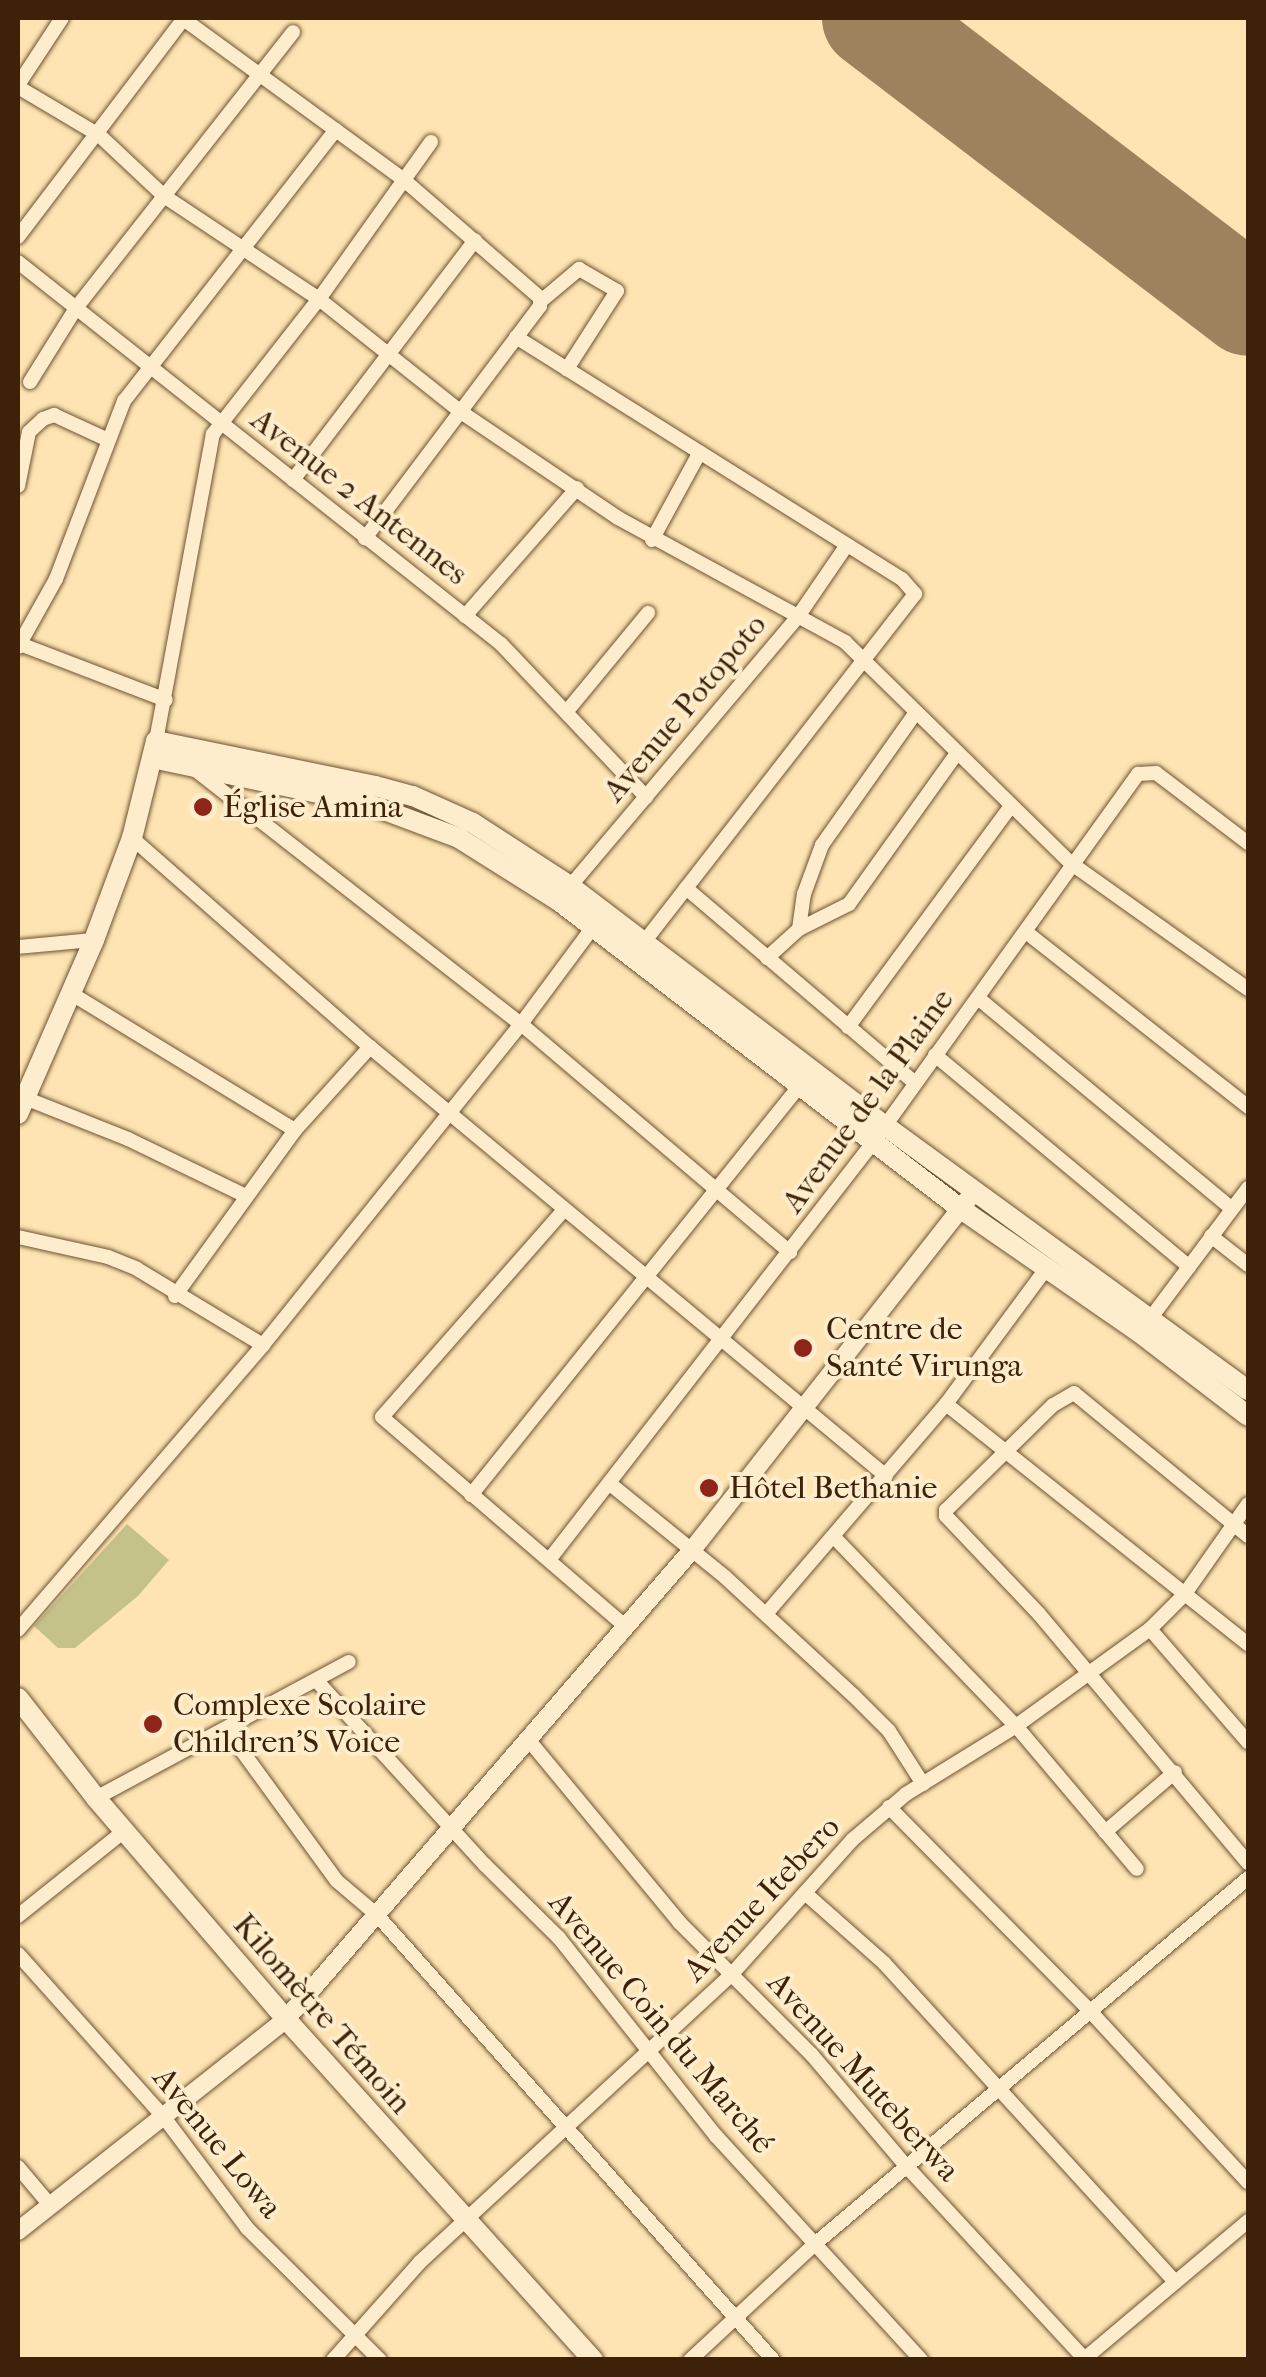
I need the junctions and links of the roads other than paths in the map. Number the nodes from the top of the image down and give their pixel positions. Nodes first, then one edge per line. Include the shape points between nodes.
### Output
1 (62, 18) edge
2 (183, 18) edge
3 (293, 32) dead end
4 (259, 74) junction
5 (18, 86) edge
6 (336, 130) junction
7 (99, 135) junction
8 (432, 142) dead end
9 (404, 180) junction
10 (164, 196) junction
11 (18, 237) edge
12 (475, 240) junction
13 (242, 247) junction
14 (18, 262) edge
15 (318, 299) junction
16 (541, 301) junction
17 (76, 308) junction
18 (516, 337) junction
19 (388, 353) junction
20 (149, 368) junction
21 (567, 369) junction
22 (30, 382) dead end
23 (461, 412) junction
24 (220, 423) junction
25 (24, 428) edge
26 (108, 440) junction
27 (700, 452) junction
28 (293, 480) junction
29 (18, 486) edge
30 (577, 488) junction
31 (365, 538) junction
32 (652, 540) junction
33 (848, 545) junction
34 (648, 612) dead end
35 (799, 615) junction
36 (465, 616) junction
37 (19, 646) edge
38 (862, 657) junction
39 (166, 700) junction
40 (568, 710) junction
41 (916, 712) junction
42 (154, 749) junction
43 (957, 754) junction
44 (188, 764) junction
45 (412, 796) junction
46 (646, 797) junction
47 (1011, 806) junction
48 (408, 817) junction
49 (132, 838) junction
50 (1248, 842) edge
51 (1072, 864) junction
52 (686, 888) junction
53 (565, 894) junction
54 (593, 927) junction
55 (799, 929) junction
56 (1026, 932) junction
57 (94, 940) junction
58 (18, 947) edge
59 (639, 948) junction
60 (767, 958) junction
61 (1248, 989) edge
62 (72, 994) junction
63 (978, 998) junction
64 (521, 1024) junction
65 (848, 1027) junction
66 (370, 1048) junction
67 (936, 1056) junction
68 (915, 1083) junction
69 (801, 1084) junction
70 (21, 1106) edge
71 (1248, 1107) edge
72 (449, 1114) junction
73 (296, 1130) junction
74 (880, 1133) junction
75 (1248, 1188) edge
76 (974, 1190) junction
77 (718, 1191) junction
78 (246, 1196) junction
79 (1232, 1208) junction
80 (564, 1210) junction
81 (961, 1210) junction
82 (1211, 1236) junction
83 (18, 1237) edge
84 (790, 1252) junction
85 (1248, 1265) edge
86 (1189, 1267) junction
87 (1045, 1270) junction
88 (645, 1277) junction
89 (175, 1296) junction
90 (1146, 1326) junction
91 (720, 1339) junction
92 (263, 1345) junction
93 (1248, 1390) edge
94 (946, 1404) junction
95 (804, 1408) junction
96 (1248, 1416) edge
97 (1007, 1450) junction
98 (886, 1476) junction
99 (609, 1483) junction
100 (471, 1495) junction
101 (1248, 1504) edge
102 (1235, 1525) junction
103 (1248, 1536) edge
104 (834, 1537) junction
105 (692, 1550) junction
106 (549, 1560) junction
107 (1184, 1596) junction
108 (766, 1614) junction
109 (626, 1627) junction
110 (1150, 1629) junction
111 (18, 1630) edge
112 (1248, 1644) edge
113 (348, 1662) dead end
114 (1088, 1672) junction
115 (316, 1680) junction
116 (18, 1698) edge
117 (1016, 1726) junction
118 (226, 1729) junction
119 (528, 1738) junction
120 (1248, 1742) edge
121 (1175, 1772) junction
122 (924, 1784) junction
123 (96, 1798) junction
124 (889, 1807) junction
125 (452, 1827) junction
126 (124, 1831) junction
127 (1106, 1832) junction
128 (1248, 1863) edge
129 (1138, 1869) dead end
130 (1248, 1878) edge
131 (805, 1892) junction
132 (377, 1915) junction
133 (18, 1916) edge
134 (18, 1954) edge
135 (731, 1975) junction
136 (1090, 2011) junction
137 (286, 2019) junction
138 (652, 2050) junction
139 (998, 2088) junction
140 (162, 2116) junction
141 (569, 2128) junction
142 (18, 2167) edge
143 (907, 2167) junction
144 (1248, 2182) edge
145 (50, 2205) junction
146 (1248, 2221) edge
147 (466, 2223) junction
148 (18, 2231) edge
149 (816, 2243) junction
150 (1175, 2282) junction
151 (737, 2318) junction
152 (354, 2334) junction
153 (1084, 2359) edge
154 (333, 2360) edge
155 (380, 2360) edge
156 (594, 2360) edge
157 (690, 2360) edge
158 (772, 2360) edge
159 (921, 2360) edge

1 - 5 street
2 - 4 street
2 - 7 street
3 - 4 street
4 - 6 street
4 - 10 street
5 - 7 street
6 - 9 street
6 - 13 street
7 - 10 street
7 - 11 street
8 - 9 street
9 - 12 street
9 - 15 street
10 - 13 street
10 - 17 street
12 - 16 street
12 - 19 street
13 - 15 street
13 - 20 street
14 - 17 street, Avenue 2 Antennes
15 - 19 street
15 - 24 street
16 - 18 street
16 - 21 street via 578,270 617,290
17 - 20 street, Avenue 2 Antennes
17 - 22 street
18 - 21 street
18 - 23 street
19 - 23 street
19 - 28 street
20 - 24 street, Avenue 2 Antennes
20 - 26 street via 124,401
21 - 27 street
23 - 30 street
23 - 31 street
24 - 28 street, Avenue 2 Antennes
24 - 39 street via 204,464
25 - 26 street via 54,415
25 - 29 street
26 - 37 street via 56,578
27 - 32 street
27 - 33 street
28 - 31 street, Avenue 2 Antennes
30 - 32 street
30 - 36 street
31 - 36 street, Avenue 2 Antennes
32 - 35 street
33 - 35 street, Avenue Potopoto
33 - 38 street via 915,594
34 - 40 street
35 - 38 street
35 - 46 street, Avenue Potopoto
36 - 40 street, Avenue 2 Antennes
37 - 39 street
38 - 41 street
38 - 52 street
39 - 42 street
40 - 46 street, Avenue 2 Antennes
41 - 43 street
41 - 55 street via 822,845
42 - 44 main road
42 - 45 main road
42 - 49 main road
43 - 47 street
43 - 55 street via 849,904
44 - 48 main road
44 - 64 street
45 - 48 main road
45 - 53 main road via 499,838
46 - 53 street, Avenue Potopoto
47 - 51 street
47 - 65 street
48 - 53 main road
49 - 57 main road
49 - 66 street
50 - 51 street, Avenue de la Plaine via 1156,772 1144,771
51 - 56 street, Avenue de la Plaine
51 - 61 street
52 - 59 street
52 - 60 street
53 - 54 main road
53 - 59 main road
54 - 59 main road
54 - 64 street
55 - 60 street
56 - 63 street, Avenue de la Plaine
56 - 71 street
57 - 58 street
57 - 62 main road
59 - 69 main road
59 - 74 main road
60 - 65 street
62 - 70 main road
62 - 73 street
63 - 67 street, Avenue de la Plaine
63 - 79 street
64 - 72 street
64 - 77 street
65 - 68 street
66 - 72 street
66 - 73 street
67 - 68 street, Avenue de la Plaine
67 - 86 street
68 - 74 street, Avenue de la Plaine
69 - 74 main road
69 - 77 street
70 - 78 street via 128,1139
72 - 80 street
72 - 92 street
73 - 78 street
74 - 76 main road
74 - 81 main road
74 - 84 street, Avenue de la Plaine
75 - 79 street
76 - 81 street
76 - 90 main road
77 - 84 street
77 - 88 street
78 - 89 street
79 - 82 street
80 - 88 street
80 - 100 street via 382,1417
81 - 87 main road
81 - 95 street
82 - 85 street
82 - 86 street
83 - 89 street via 138,1268
84 - 91 street, Avenue de la Plaine
86 - 90 street
87 - 90 main road
87 - 94 street
88 - 91 street
88 - 100 street
89 - 92 street
90 - 93 main road
90 - 96 main road
91 - 95 street
91 - 99 street, Avenue de la Plaine
92 - 111 street
94 - 97 street
94 - 98 street
95 - 98 street
95 - 105 street
97 - 102 street via 1074,1393
97 - 107 street
97 - 114 street via 948,1503 946,1516
98 - 104 street
99 - 105 street
99 - 106 street, Avenue de la Plaine
100 - 106 street
101 - 102 street, Avenue Itebero
102 - 103 street
102 - 107 street, Avenue Itebero
104 - 108 street
104 - 117 street
105 - 108 street
105 - 109 street
106 - 109 street
107 - 110 street, Avenue Itebero
107 - 112 street
108 - 122 street via 876,1718
109 - 119 street
110 - 114 street, Avenue Itebero
110 - 120 street
113 - 115 street
114 - 117 street, Avenue Itebero
114 - 121 street
115 - 118 street
115 - 125 street, Avenue Coin du Marché
116 - 123 main road, Kilomètre Témoin
117 - 122 street, Avenue Itebero
117 - 127 street
118 - 123 street
118 - 132 street via 301,1837
119 - 125 street
119 - 135 street, Avenue Muteberwa via 639,1876
121 - 127 street
121 - 128 street
122 - 124 street, Avenue Itebero
123 - 126 main road, Kilomètre Témoin
124 - 131 street, Avenue Itebero
124 - 136 street
125 - 132 street
125 - 138 street, Avenue Coin du Marché via 559,1938
126 - 133 street
126 - 137 main road, Kilomètre Témoin
127 - 129 street
130 - 136 street
131 - 135 street, Avenue Itebero
131 - 139 street via 884,1963
132 - 137 street
132 - 141 street
134 - 140 street, Avenue Lowa
135 - 138 street, Avenue Itebero
135 - 143 street, Avenue Muteberwa via 812,2054
136 - 139 street
136 - 144 street
137 - 140 street
137 - 147 main road, Kilomètre Témoin
138 - 141 street, Avenue Itebero
138 - 149 street, Avenue Coin du Marché via 716,2136
139 - 143 street
139 - 150 street
140 - 145 street
140 - 152 street, Avenue Lowa via 244,2224
141 - 147 street, Avenue Itebero
141 - 151 street
142 - 145 street
143 - 149 street
143 - 153 street, Avenue Muteberwa
145 - 148 street
146 - 150 street
147 - 152 street, Avenue Itebero
147 - 156 main road, Kilomètre Témoin
149 - 151 street
149 - 159 street, Avenue Coin du Marché
150 - 153 street
151 - 157 street
151 - 158 street
152 - 154 street, Avenue Itebero
152 - 155 street, Avenue Lowa

